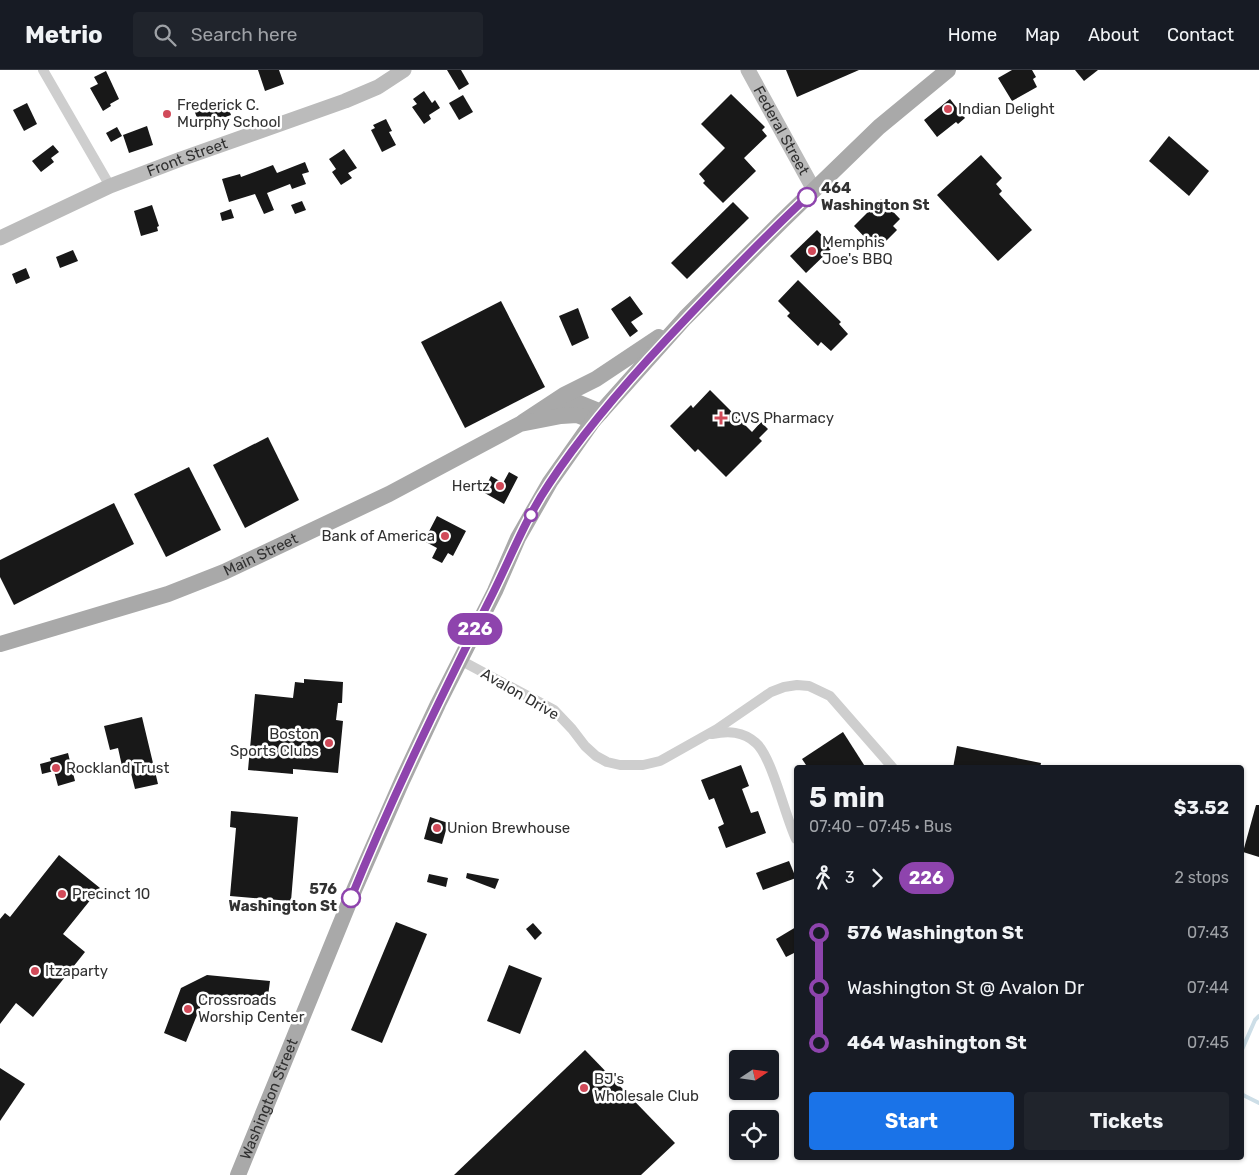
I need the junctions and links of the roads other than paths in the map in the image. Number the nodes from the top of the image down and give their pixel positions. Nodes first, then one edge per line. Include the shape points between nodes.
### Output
1 (43, 70) edge
2 (404, 70) edge
3 (748, 70) edge
4 (948, 70) edge
5 (110, 186) junction
6 (814, 190) junction
7 (0, 238) edge
8 (686, 318) junction
9 (552, 402) junction
10 (597, 417) junction
11 (520, 424) junction
12 (0, 644) edge
13 (460, 660) junction
14 (706, 735) junction
15 (890, 765) edge
16 (794, 835) edge
17 (238, 1175) edge

1 - 5 street
2 - 5 street, Front Street via 378,87 345,101
3 - 6 street, Federal Street
4 - 6 main road, Washington Street via 880,127
5 - 7 street, Front Street
6 - 8 main road, Washington Street
8 - 9 main road via 596,379
8 - 10 main road, Washington Street
9 - 10 main road via 574,400
9 - 11 main road
10 - 11 main road, Main Street via 561,416
10 - 13 main road, Washington Street via 539,499
11 - 12 main road, Main Street via 389,494 224,572 168,594
13 - 14 street, Avalon Drive via 554,710 585,746 608,762 633,765 660,761
13 - 17 main road, Washington Street via 355,888
14 - 15 street, Avalon Drive via 771,692 784,687 809,686 830,696
14 - 16 street, Avalon Drive via 738,732 756,742 768,762

